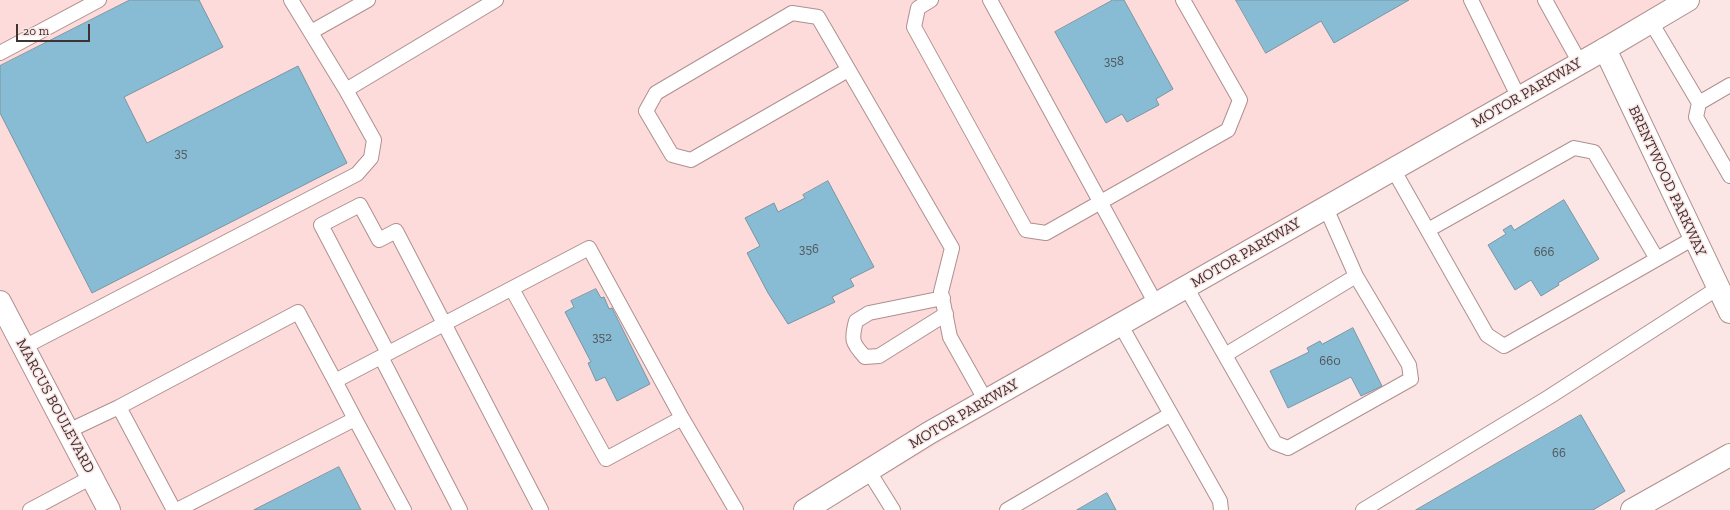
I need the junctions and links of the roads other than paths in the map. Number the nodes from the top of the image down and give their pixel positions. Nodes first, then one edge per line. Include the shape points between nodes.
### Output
1 (99, 0) edge
2 (291, 0) edge
3 (368, 0) edge
4 (931, 0) edge
5 (990, 0) edge
6 (1183, 0) edge
7 (1471, 0) edge
8 (1545, 0) edge
9 (1688, 0) edge
10 (488, 2) edge
11 (1651, 22) junction
12 (311, 32) junction
13 (1605, 49) junction
14 (0, 53) edge
15 (1580, 63) junction
16 (848, 70) junction
17 (1730, 85) edge
18 (346, 90) junction
19 (1519, 98) junction
20 (1699, 103) junction
21 (1393, 169) junction
22 (1730, 176) edge
23 (1100, 202) junction
24 (1326, 208) junction
25 (1428, 230) junction
26 (1694, 238) junction
27 (1657, 260) junction
28 (1356, 276) junction
29 (1724, 285) edge
30 (1186, 287) junction
31 (512, 289) junction
32 (943, 298) junction
33 (0, 302) edge
34 (1156, 304) junction
35 (1730, 312) edge
36 (946, 314) junction
37 (444, 324) junction
38 (1120, 324) junction
39 (24, 347) junction
40 (384, 355) junction
41 (1224, 355) junction
42 (335, 381) junction
43 (986, 401) junction
44 (119, 407) junction
45 (1171, 414) junction
46 (682, 418) junction
47 (355, 419) junction
48 (68, 431) junction
49 (1730, 455) edge
50 (868, 470) junction
51 (92, 477) junction
52 (30, 510) edge
53 (109, 510) edge
54 (175, 510) edge
55 (404, 510) edge
56 (460, 510) edge
57 (541, 510) edge
58 (736, 510) edge
59 (805, 510) edge
60 (893, 510) edge
61 (1007, 510) edge
62 (1221, 510) edge
63 (1363, 510) edge
64 (1632, 510) edge

1 - 14 lane
2 - 12 lane
3 - 12 lane
4 - 23 lane via 918,8 914,27 1026,230 1046,233
5 - 23 lane
6 - 23 lane via 1240,100 1228,130
7 - 19 lane
8 - 15 lane
9 - 11 main road, MOTOR PARKWAY
10 - 18 lane
11 - 13 main road, MOTOR PARKWAY
11 - 20 lane
12 - 18 lane
13 - 15 main road, MOTOR PARKWAY
13 - 26 main road, BRENTWOOD PARKWAY
15 - 19 main road, MOTOR PARKWAY
16 - 16 lane via 818,17 792,14 656,93 646,111 672,155 691,160
16 - 32 lane via 952,248 941,292
17 - 20 lane
18 - 39 lane via 374,140 371,158 357,174
19 - 21 main road, MOTOR PARKWAY
20 - 22 lane via 1696,117
21 - 24 main road, MOTOR PARKWAY
21 - 25 lane
23 - 34 lane
24 - 28 lane
24 - 30 main road, MOTOR PARKWAY
25 - 27 lane via 1574,148 1594,152
25 - 27 lane via 1487,335 1504,346
26 - 27 lane
26 - 29 main road, BRENTWOOD PARKWAY
28 - 41 lane
28 - 41 lane via 1409,365 1411,379 1288,448 1275,443
29 - 35 main road, BRENTWOOD PARKWAY
29 - 63 lane via 1549,397
30 - 34 main road, MOTOR PARKWAY
30 - 41 lane
31 - 37 lane
31 - 46 lane via 606,459
31 - 46 lane via 589,248
32 - 36 lane
32 - 36 lane via 869,313 856,321 851,337 865,357 879,356
33 - 39 main road, MARCUS BOULEVARD
34 - 38 main road, MOTOR PARKWAY
36 - 43 lane via 950,337
37 - 40 lane
37 - 40 lane via 396,232 379,240 360,205 322,225
37 - 57 lane
38 - 43 main road, MOTOR PARKWAY
38 - 45 lane
39 - 48 main road, MARCUS BOULEVARD
40 - 42 lane
40 - 56 lane
42 - 44 lane via 298,312
42 - 47 lane
43 - 50 main road, MOTOR PARKWAY
44 - 48 lane
44 - 54 lane
45 - 61 lane
45 - 62 lane via 1220,501
46 - 58 lane
47 - 54 lane
47 - 55 lane
48 - 51 main road, MARCUS BOULEVARD
49 - 64 main road
50 - 59 main road, MOTOR PARKWAY
50 - 60 lane
51 - 52 lane
51 - 53 main road, MARCUS BOULEVARD

